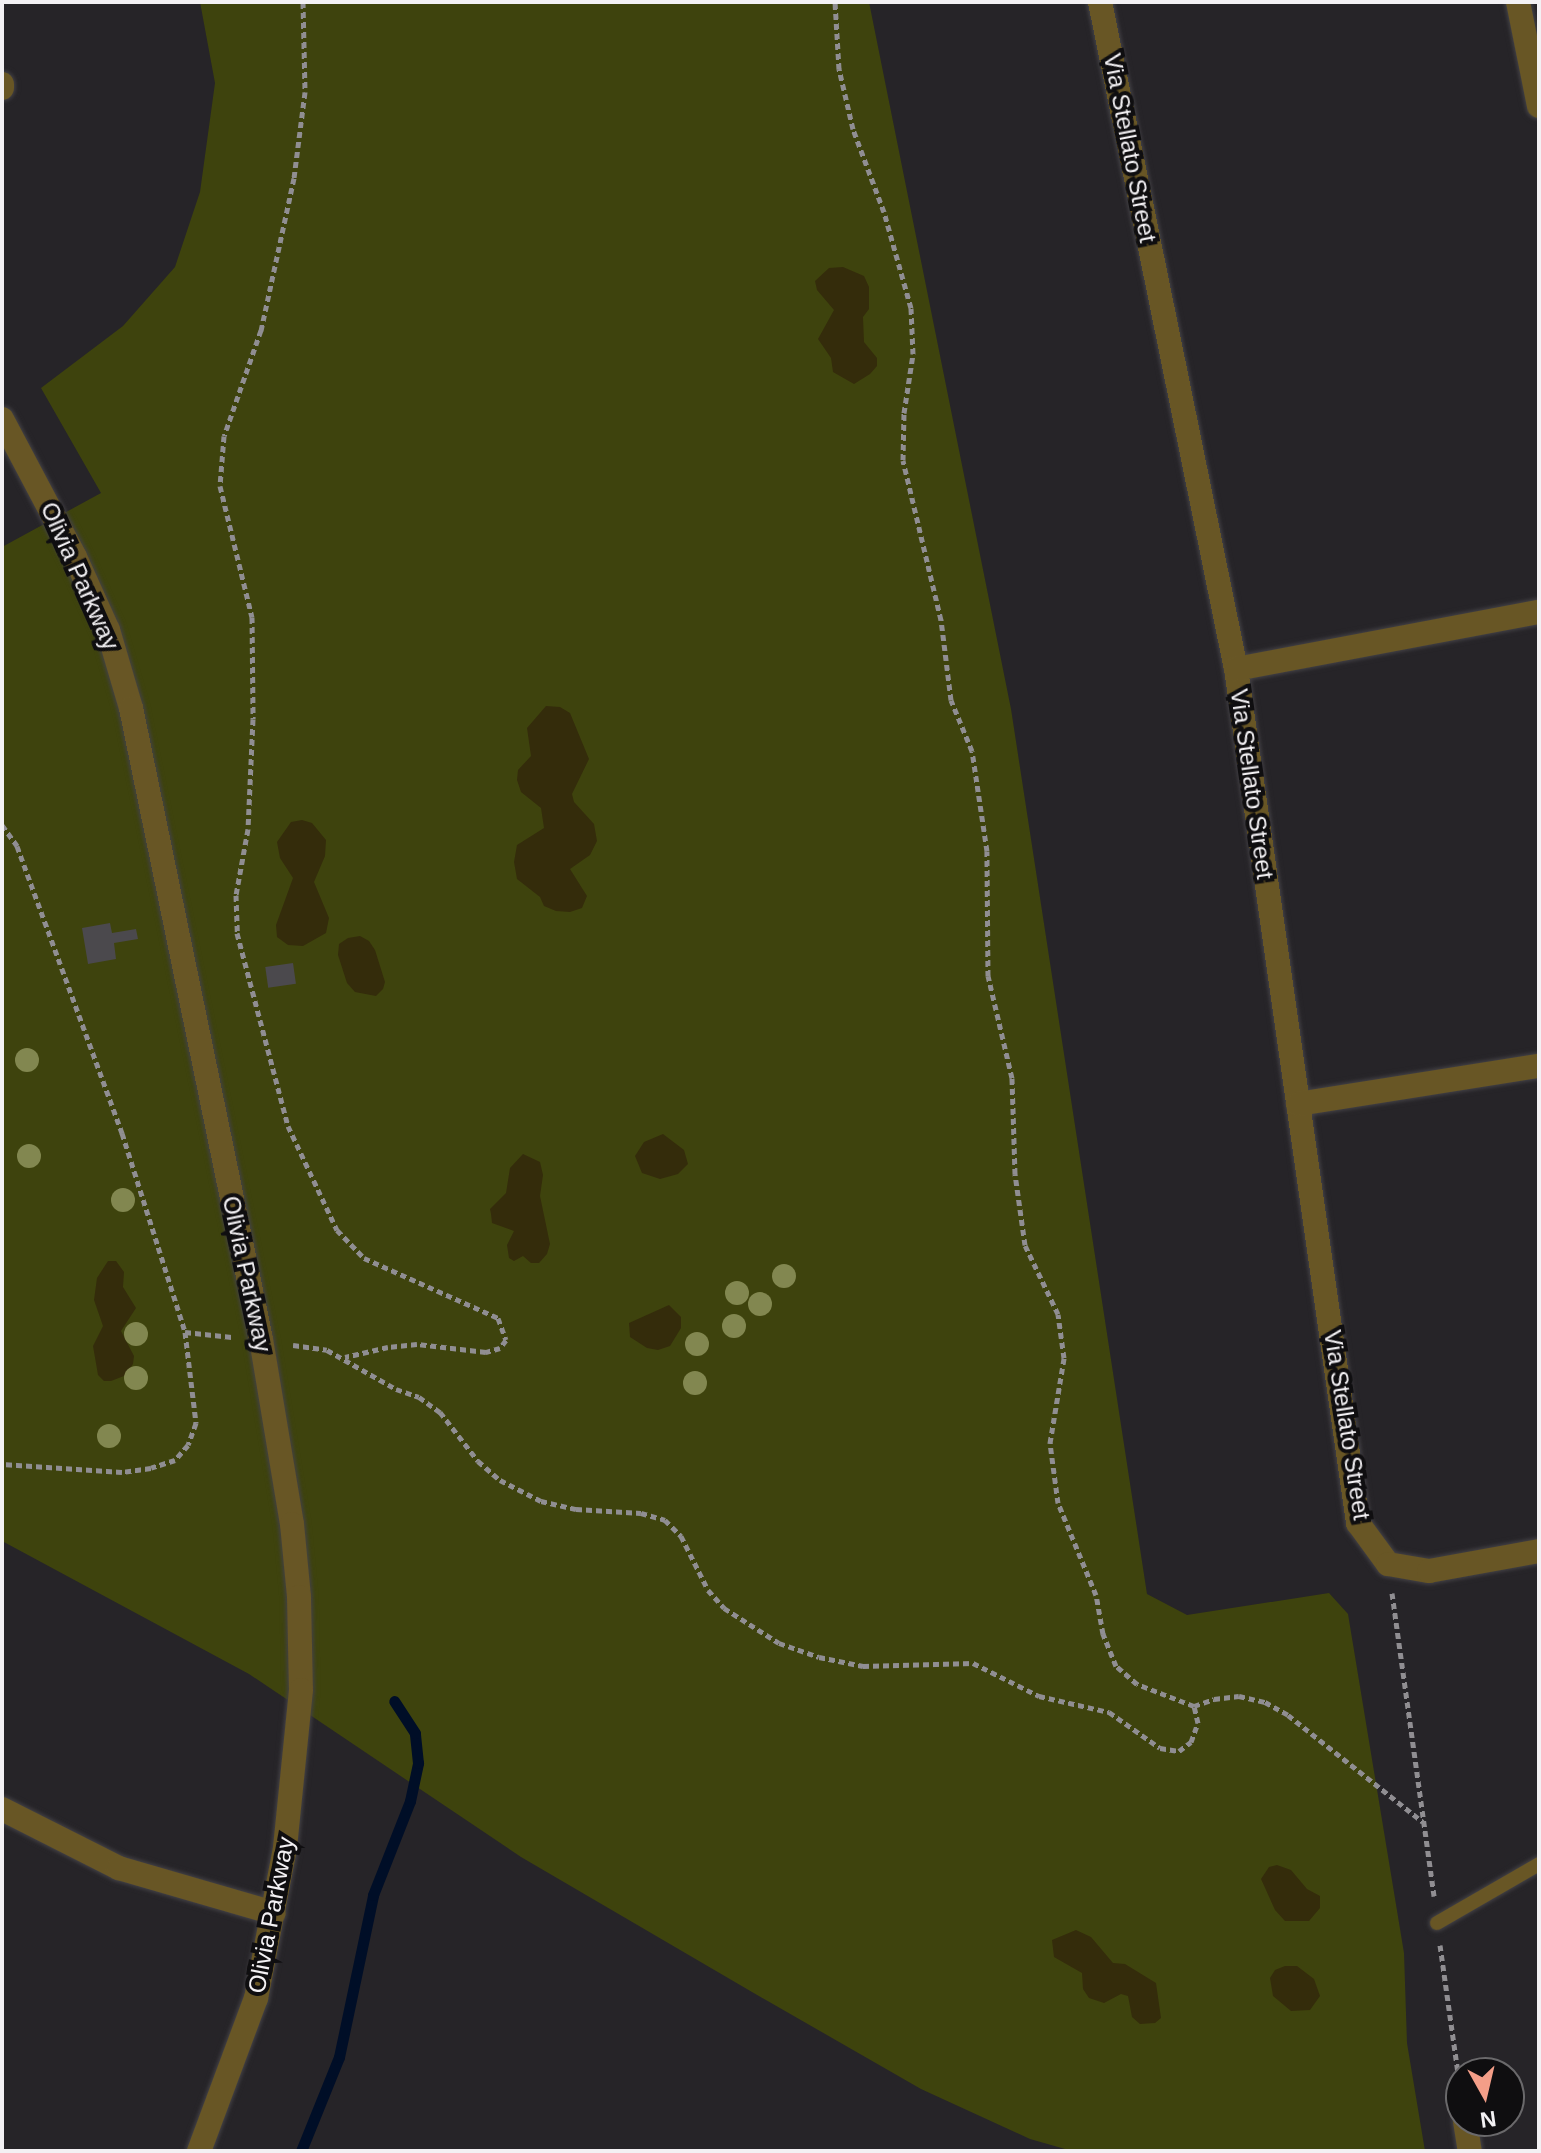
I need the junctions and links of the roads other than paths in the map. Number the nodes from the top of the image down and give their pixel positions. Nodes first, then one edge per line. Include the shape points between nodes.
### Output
1 (1100, 2) edge
2 (1518, 2) edge
3 (1539, 106) edge
4 (2, 419) edge
5 (1539, 612) edge
6 (1236, 669) junction
7 (1539, 1066) edge
8 (1298, 1104) junction
9 (1539, 1551) edge
10 (2, 1809) edge
11 (1539, 1864) edge
12 (274, 1913) junction
13 (1437, 1923) road end
14 (199, 2151) edge

1 - 6 street, Via Stellato Street
2 - 3 street
4 - 12 street, Olivia Parkway via 108,630 131,708 275,1411 299,1597 301,1690
5 - 6 street
6 - 8 street, Via Stellato Street
7 - 8 street
8 - 9 street, Via Stellato Street via 1358,1523 1388,1564 1429,1571
10 - 12 street via 119,1868
11 - 13 lane
12 - 14 street, Olivia Parkway via 256,1998

